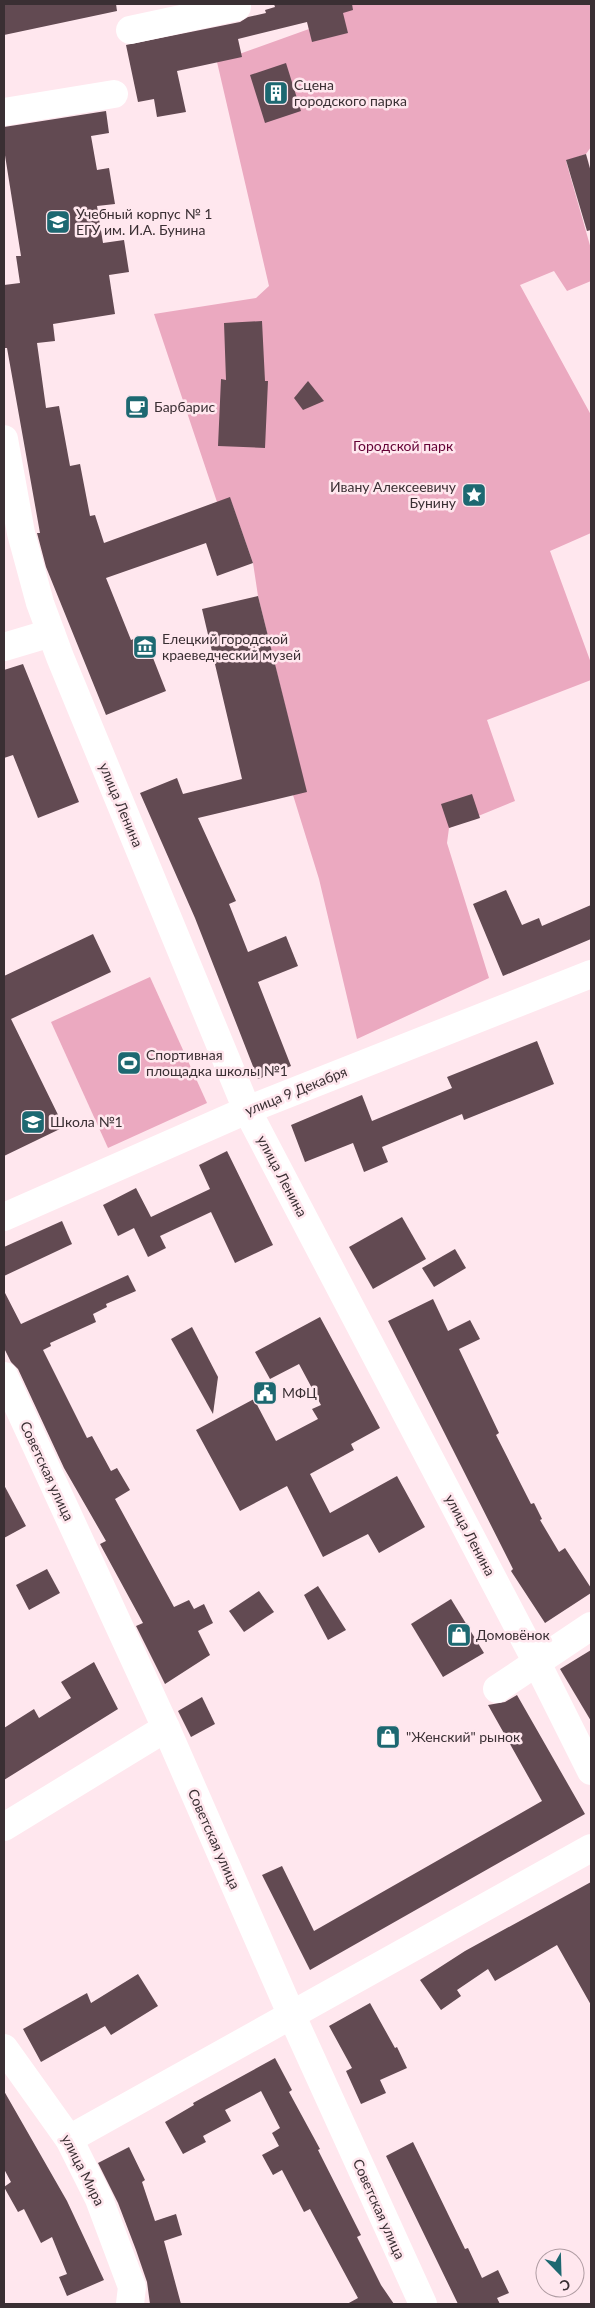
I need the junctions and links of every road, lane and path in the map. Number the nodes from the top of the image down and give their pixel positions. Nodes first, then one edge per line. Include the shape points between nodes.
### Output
1 (237, 4) edge
2 (130, 30) dead end
3 (114, 94) dead end
4 (4, 112) edge
5 (4, 439) edge
6 (51, 633) junction
7 (4, 648) edge
8 (591, 974) edge
9 (248, 1110) junction
10 (4, 1217) edge
11 (4, 1376) edge
12 (591, 1626) edge
13 (536, 1661) junction
14 (497, 1689) dead end
15 (166, 1728) junction
16 (591, 1771) edge
17 (4, 1827) edge
18 (591, 1848) edge
19 (292, 2016) junction
20 (4, 2048) edge
21 (69, 2139) junction
22 (130, 2304) edge
23 (423, 2304) edge

1 - 2 street via 238,7
3 - 4 street
5 - 6 street, улица Ленина via 21,533
6 - 7 street
6 - 9 street, улица Ленина
8 - 9 street, улица 9 Декабря
9 - 10 street, улица 9 Декабря
9 - 13 street, улица Ленина
11 - 15 street, Советская улица
12 - 13 street
13 - 14 street
13 - 16 street, улица Ленина
15 - 17 street
15 - 19 street, Советская улица
18 - 19 street
19 - 21 street
19 - 23 street, Советская улица
20 - 21 street, улица Мира
21 - 22 street, улица Мира via 99,2199 129,2278 132,2287

